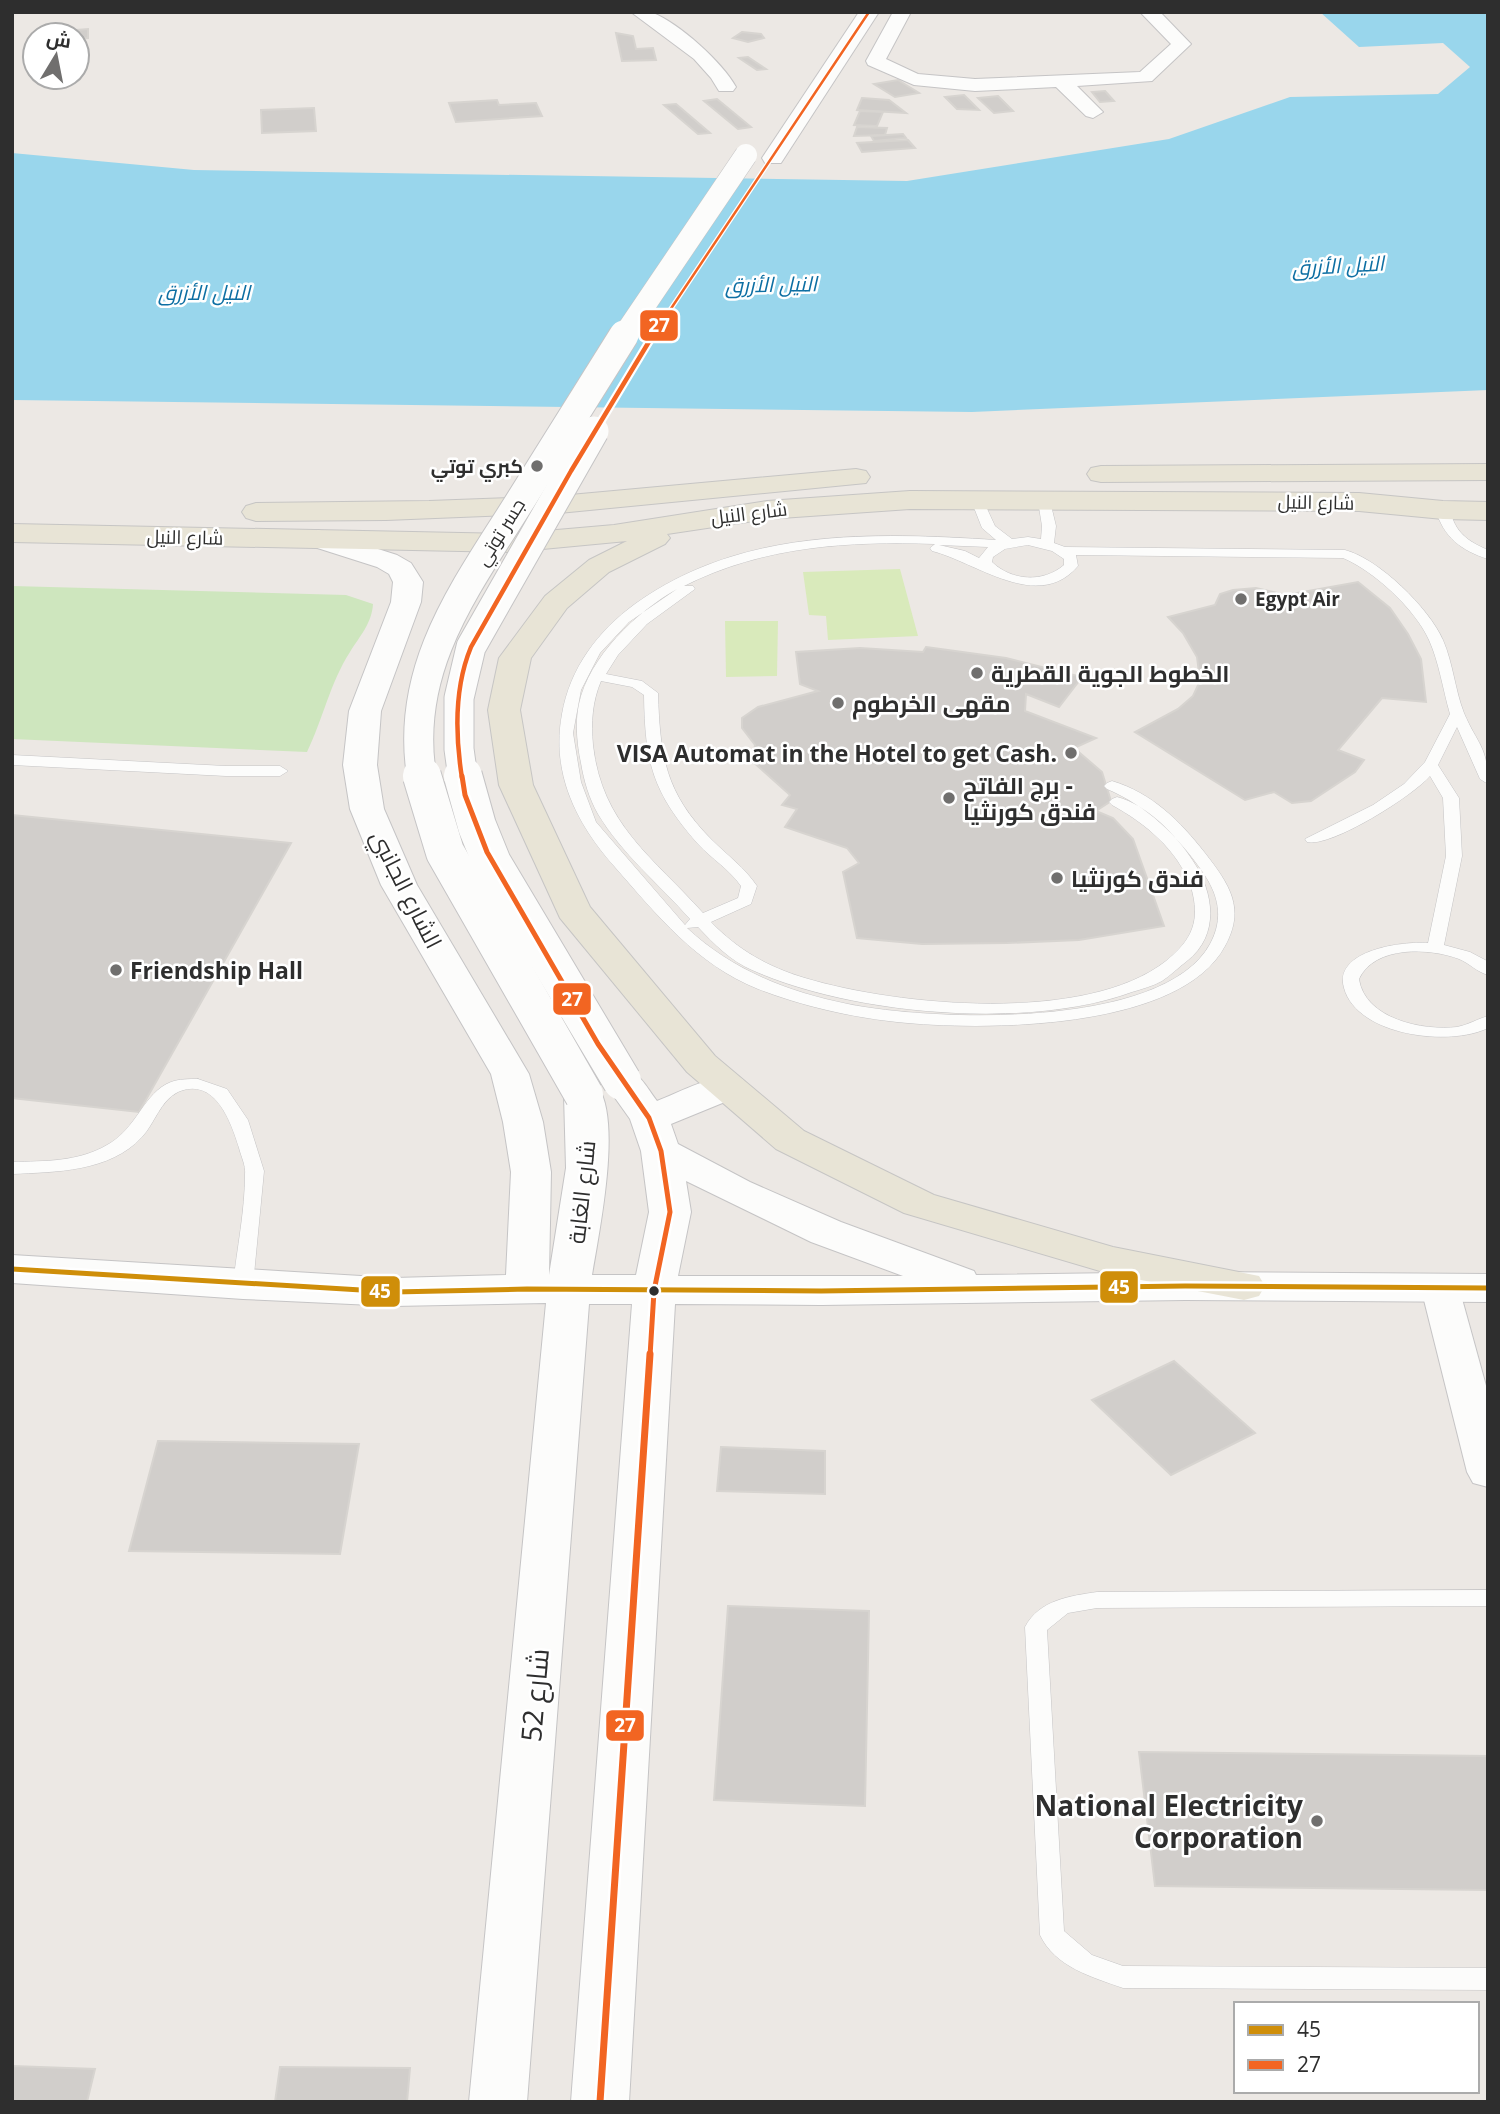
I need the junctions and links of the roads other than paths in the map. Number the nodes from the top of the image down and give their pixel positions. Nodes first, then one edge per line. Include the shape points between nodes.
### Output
1 (640, 12) edge
2 (845, 12) edge
3 (869, 12) edge
4 (902, 12) edge
5 (1149, 12) edge
6 (1061, 81) junction
7 (726, 86) dead end
8 (790, 93) dead end
9 (1093, 112) dead end
10 (761, 134) dead end
11 (1488, 472) edge
12 (978, 500) junction
13 (1044, 501) junction
14 (12, 507) edge
15 (1443, 510) junction
16 (1488, 511) edge
17 (702, 518) junction
18 (12, 533) edge
19 (318, 539) junction
20 (1006, 543) junction
21 (1047, 544) junction
22 (1064, 551) junction
23 (1488, 555) edge
24 (991, 570) junction
25 (596, 676) junction
26 (1457, 714) junction
27 (12, 760) edge
28 (1431, 765) junction
29 (280, 771) dead end
30 (1488, 779) edge
31 (1112, 786) dead end
32 (1117, 803) dead end
33 (1314, 839) dead end
34 (701, 921) junction
35 (679, 929) junction
36 (1436, 948) junction
37 (1488, 970) edge
38 (1488, 1021) edge
39 (728, 1087) junction
40 (584, 1095) joint
41 (655, 1134) junction
42 (12, 1168) edge
43 (12, 1269) edge
44 (243, 1285) junction
45 (1244, 1286) junction
46 (1440, 1288) junction
47 (1488, 1288) edge
48 (548, 1289) junction
49 (981, 1289) junction
50 (654, 1291) junction
51 (1488, 1472) edge
52 (1488, 1598) edge
53 (1488, 1979) edge
54 (498, 2102) edge
55 (600, 2102) edge

1 - 7 street via 708,63
2 - 8 street
3 - 41 street, جسر توتي, bridge via 677,297 569,470 463,669 457,748 465,795 487,852
4 - 6 street via 874,61 914,79 975,85
5 - 6 street via 1182,44 1145,77
6 - 9 street
10 - 40 street, جسر توتي, bridge via 649,295 467,585 431,654 421,690 417,724 420,775 444,852
11 - 14 main road, شارع النيل via 883,476 789,480 603,502 369,512
12 - 13 main road, شارع النيل
12 - 17 main road, شارع النيل via 843,503
12 - 20 lane via 989,528
13 - 15 main road, شارع النيل via 1359,502
13 - 21 lane
15 - 16 main road, شارع النيل
15 - 23 lane via 1446,527 1454,536
17 - 19 main road, شارع النيل via 614,534 511,543
17 - 39 main road via 599,566 556,602 515,658 504,710 516,785 573,910 701,1064
18 - 19 main road, شارع النيل
19 - 48 street, الشارع الجانبي via 387,561 401,569 408,582 406,602 365,711 360,765 367,809 399,885 510,1074 523,1122
20 - 21 lane
20 - 24 lane via 986,556
20 - 35 lane via 865,541 769,550 712,566 667,587 604,637 571,697 565,732 570,771 582,811 597,834
21 - 22 lane
22 - 24 lane via 1071,566 1053,579 1019,580
22 - 26 lane via 1345,554 1383,576 1436,639
24 - 25 lane via 952,551 924,547 823,551 760,562 678,594 622,642
25 - 34 lane via 583,720 598,804 625,841
25 - 34 lane via 637,684 651,693 655,760 666,789 691,826 748,886 745,901
26 - 28 lane
26 - 30 lane
27 - 29 lane
28 - 33 lane via 1394,798
28 - 36 lane via 1451,799 1454,856
31 - 35 lane via 1156,810 1213,875 1225,899 1228,921 1218,950 1199,972 1154,993 1047,1018 915,1018 838,1006 765,984 703,952
32 - 34 lane via 1151,822 1187,864 1199,887 1203,923 1183,959 1163,974 1103,996 1018,1008 972,1009 848,994 760,967 737,955
34 - 35 lane
36 - 37 lane via 1462,955
36 - 38 lane via 1408,946 1364,959 1353,972 1352,988 1370,1010 1405,1027 1433,1033 1461,1031
39 - 41 street
39 - 45 main road via 790,1140 919,1204 1110,1260
40 - 48 street, شارع الغابة via 589,1121 587,1162
41 - 49 street via 736,1191 826,1232
41 - 50 street via 670,1212
42 - 44 lane via 73,1165 113,1150 135,1134 162,1095 176,1086 198,1084 221,1093 239,1120 256,1171
43 - 44 street
44 - 48 street via 394,1292
45 - 46 street
45 - 49 street
46 - 47 street
46 - 51 street
48 - 50 street
48 - 54 street, شارع 52
49 - 50 street
50 - 55 street
52 - 53 lane via 1097,1600 1062,1606 1036,1628 1052,1935 1083,1963 1123,1977

